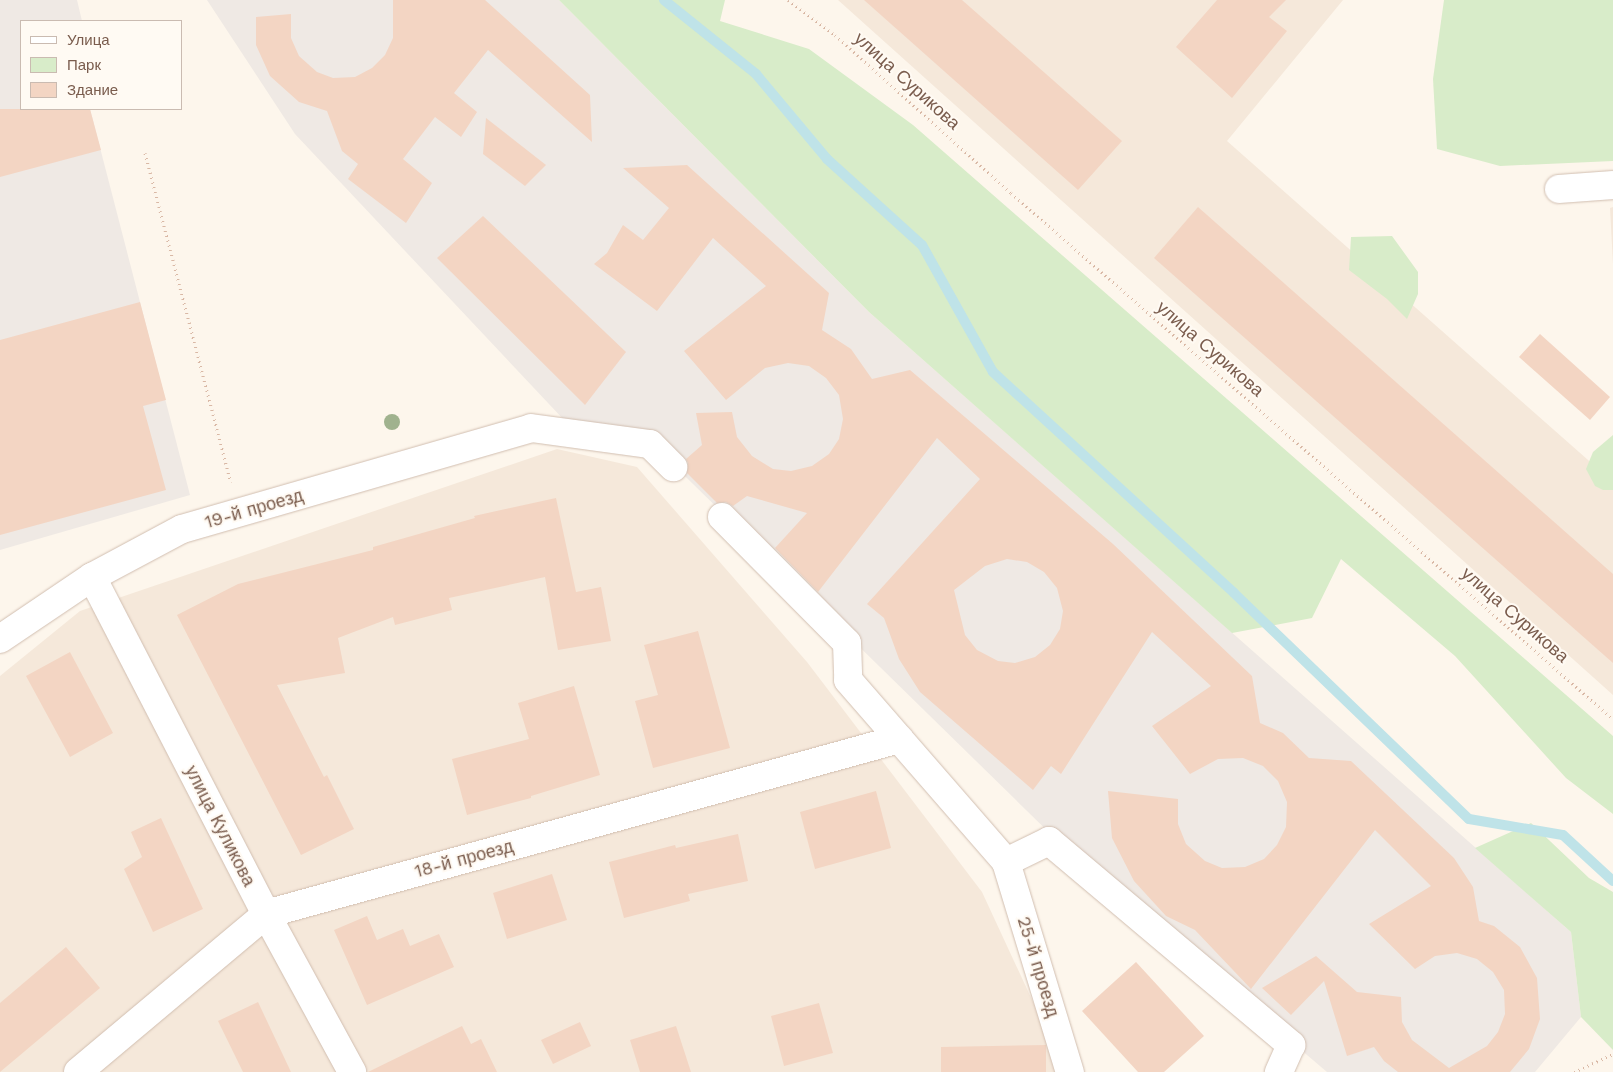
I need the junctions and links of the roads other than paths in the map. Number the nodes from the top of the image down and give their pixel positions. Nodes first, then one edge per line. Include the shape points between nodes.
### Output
1 (1613, 185) edge
2 (1559, 189) dead end
3 (673, 467) dead end
4 (722, 517) dead end
5 (92, 577) junction
6 (0, 639) edge
7 (899, 739) junction
8 (1006, 862) junction
9 (266, 914) junction
10 (78, 1072) edge
11 (352, 1072) edge
12 (1070, 1072) edge
13 (1279, 1072) edge

1 - 2 street
3 - 5 street, 19-й проезд via 650,444 531,428 182,530
4 - 7 street via 847,643 848,680
5 - 6 street, 19-й проезд
5 - 9 street, улица Куликова
7 - 8 street
7 - 9 street, 18-й проезд
8 - 12 street, 25-й проезд
8 - 13 street via 1049,840 1291,1045
9 - 10 street, 18-й проезд
9 - 11 street, улица Куликова

